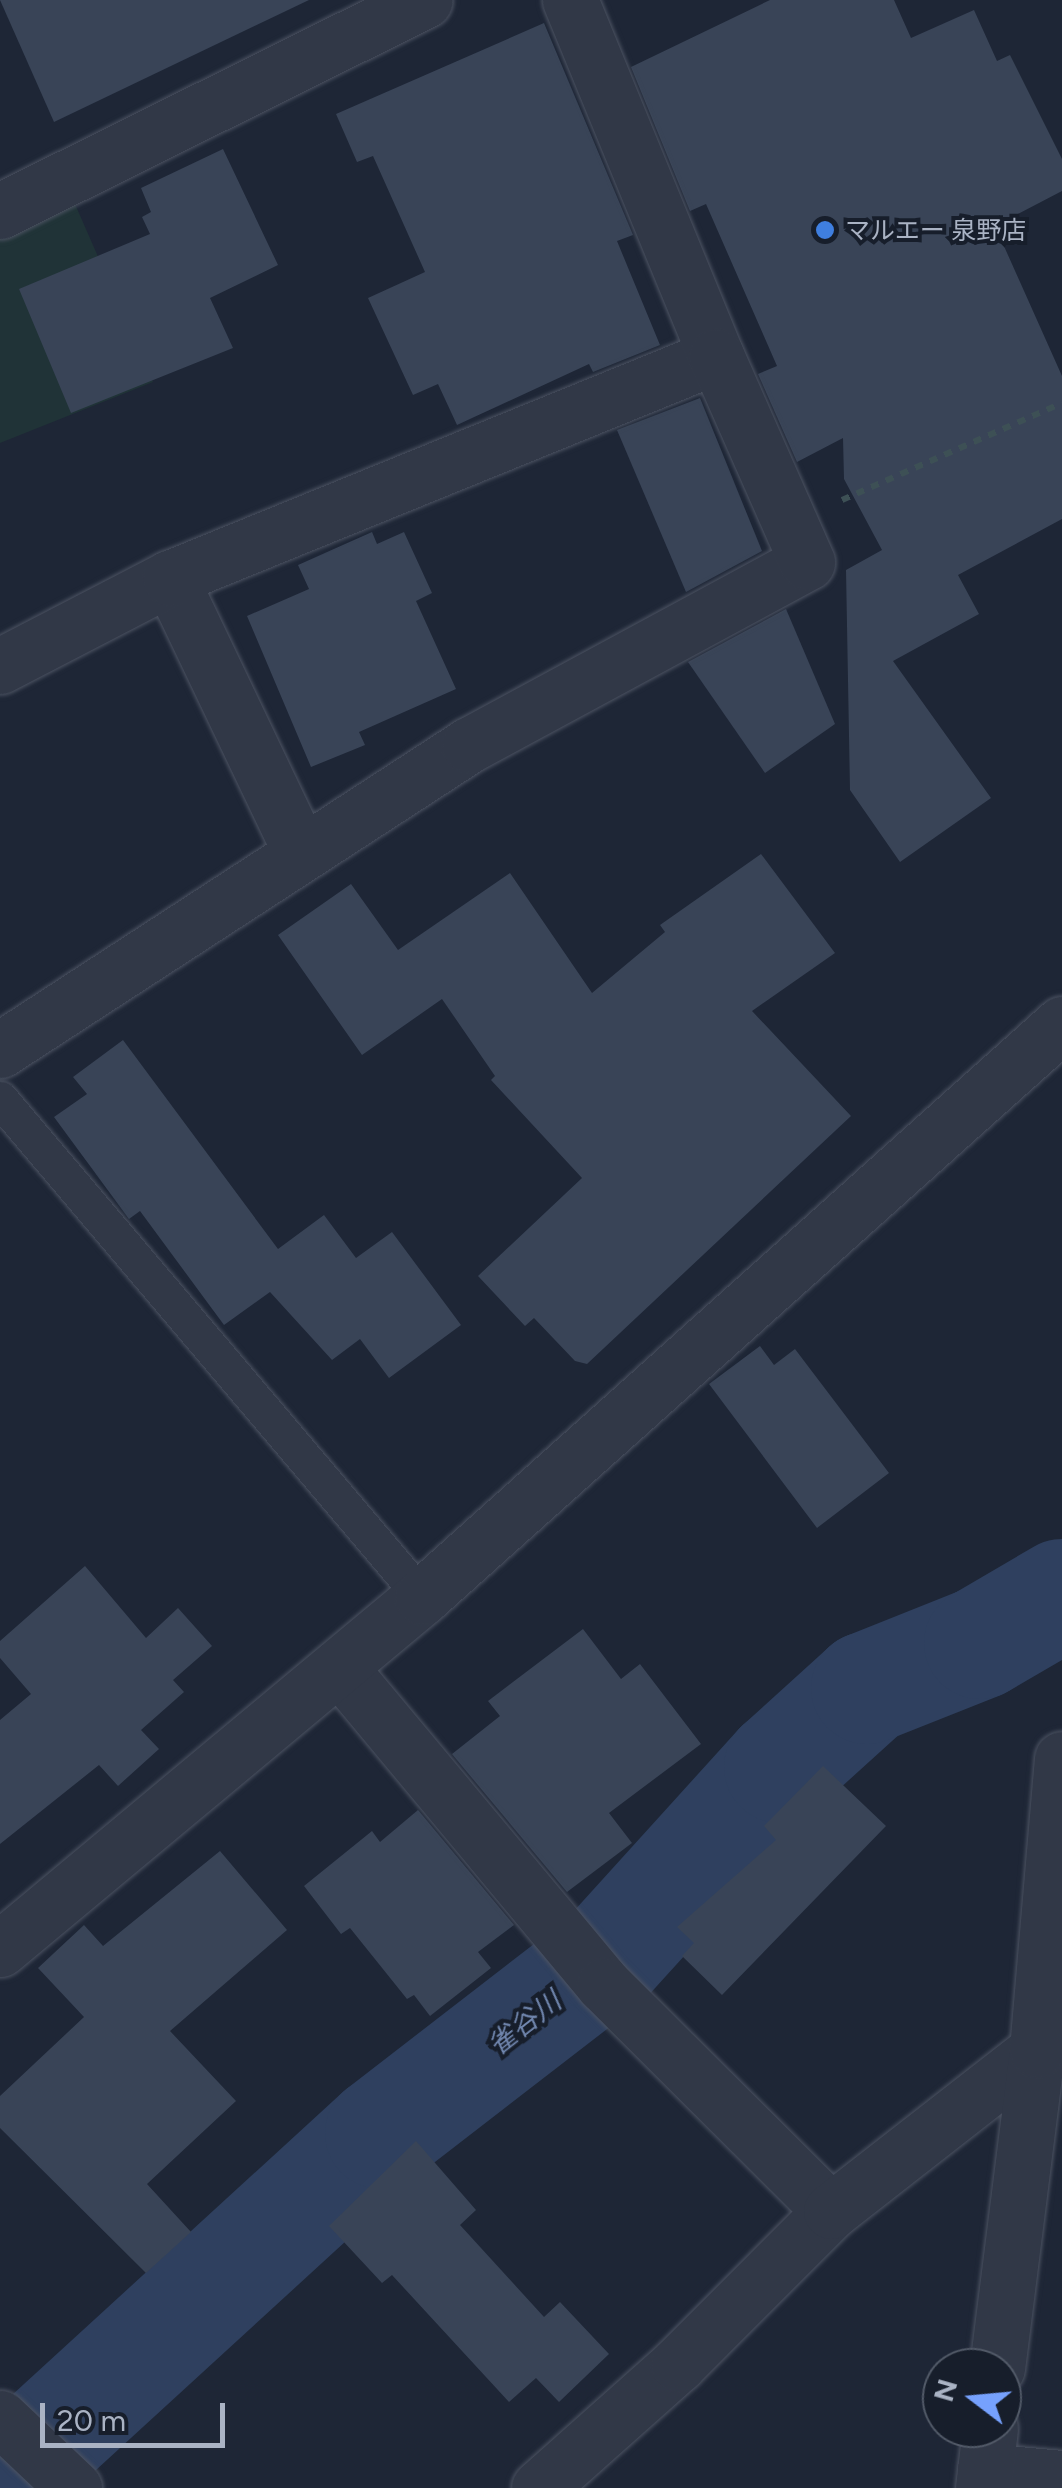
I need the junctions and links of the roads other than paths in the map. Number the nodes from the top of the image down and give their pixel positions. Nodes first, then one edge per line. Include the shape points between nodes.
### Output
1 (425, 0) edge
2 (570, 0) edge
3 (0, 211) edge
4 (716, 356) junction
5 (170, 578) junction
6 (0, 666) edge
7 (299, 849) junction
8 (1062, 1024) edge
9 (0, 1050) edge
10 (0, 1099) edge
11 (422, 1598) junction
12 (339, 1667) junction
13 (1062, 1759) edge
14 (0, 1948) edge
15 (1037, 2050) junction
16 (831, 2211) junction
17 (1000, 2348) edge
18 (10, 2427) edge
19 (986, 2462) edge
20 (1062, 2478) edge
21 (68, 2482) edge
22 (539, 2488) edge

1 - 3 street
2 - 4 street
4 - 5 street
4 - 7 street via 808,562 469,745
5 - 6 street
5 - 7 street
7 - 9 street
8 - 11 street
10 - 11 lane
11 - 12 street
12 - 14 street
12 - 16 street via 588,1967
13 - 15 street
15 - 16 street
15 - 17 street
16 - 22 street via 678,2364
18 - 21 street
19 - 20 street

